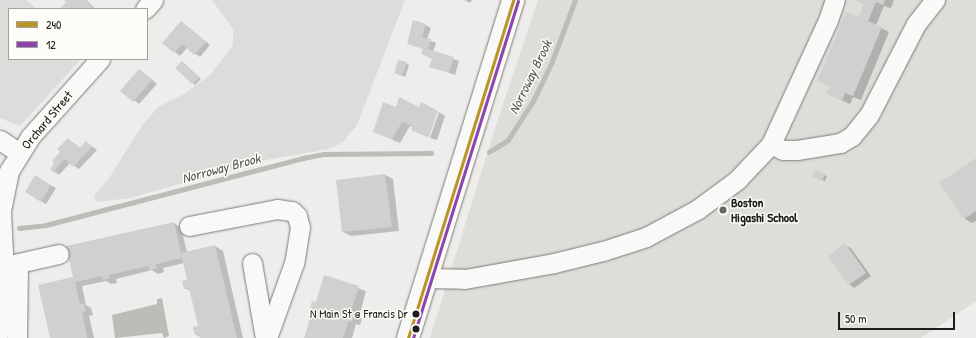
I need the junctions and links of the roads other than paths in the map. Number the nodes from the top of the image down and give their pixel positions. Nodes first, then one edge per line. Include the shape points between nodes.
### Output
1 (152, 0) edge
2 (513, 0) edge
3 (835, 0) edge
4 (935, 0) edge
5 (146, 8) edge
6 (99, 60) edge
7 (0, 140) edge
8 (771, 144) junction
9 (19, 153) junction
10 (189, 226) dead end
11 (59, 254) dead end
12 (252, 263) dead end
13 (11, 265) junction
14 (426, 278) junction
15 (0, 331) edge
16 (17, 338) edge
17 (266, 338) edge
18 (408, 338) edge

1 - 5 street
2 - 14 main road
3 - 8 street via 825,28
4 - 8 street via 911,32 869,115 852,136 840,142 797,150 783,150
6 - 9 street, Orchard Street
7 - 9 street
8 - 14 street via 749,169 717,196 677,221 636,241 554,263 458,280
9 - 13 street, Orchard Street via 4,189 1,216
10 - 17 street via 277,209 292,211 297,216 300,227 294,263
11 - 13 street
12 - 17 street
13 - 15 street, Orchard Street via 6,311
13 - 16 street
14 - 18 main road

